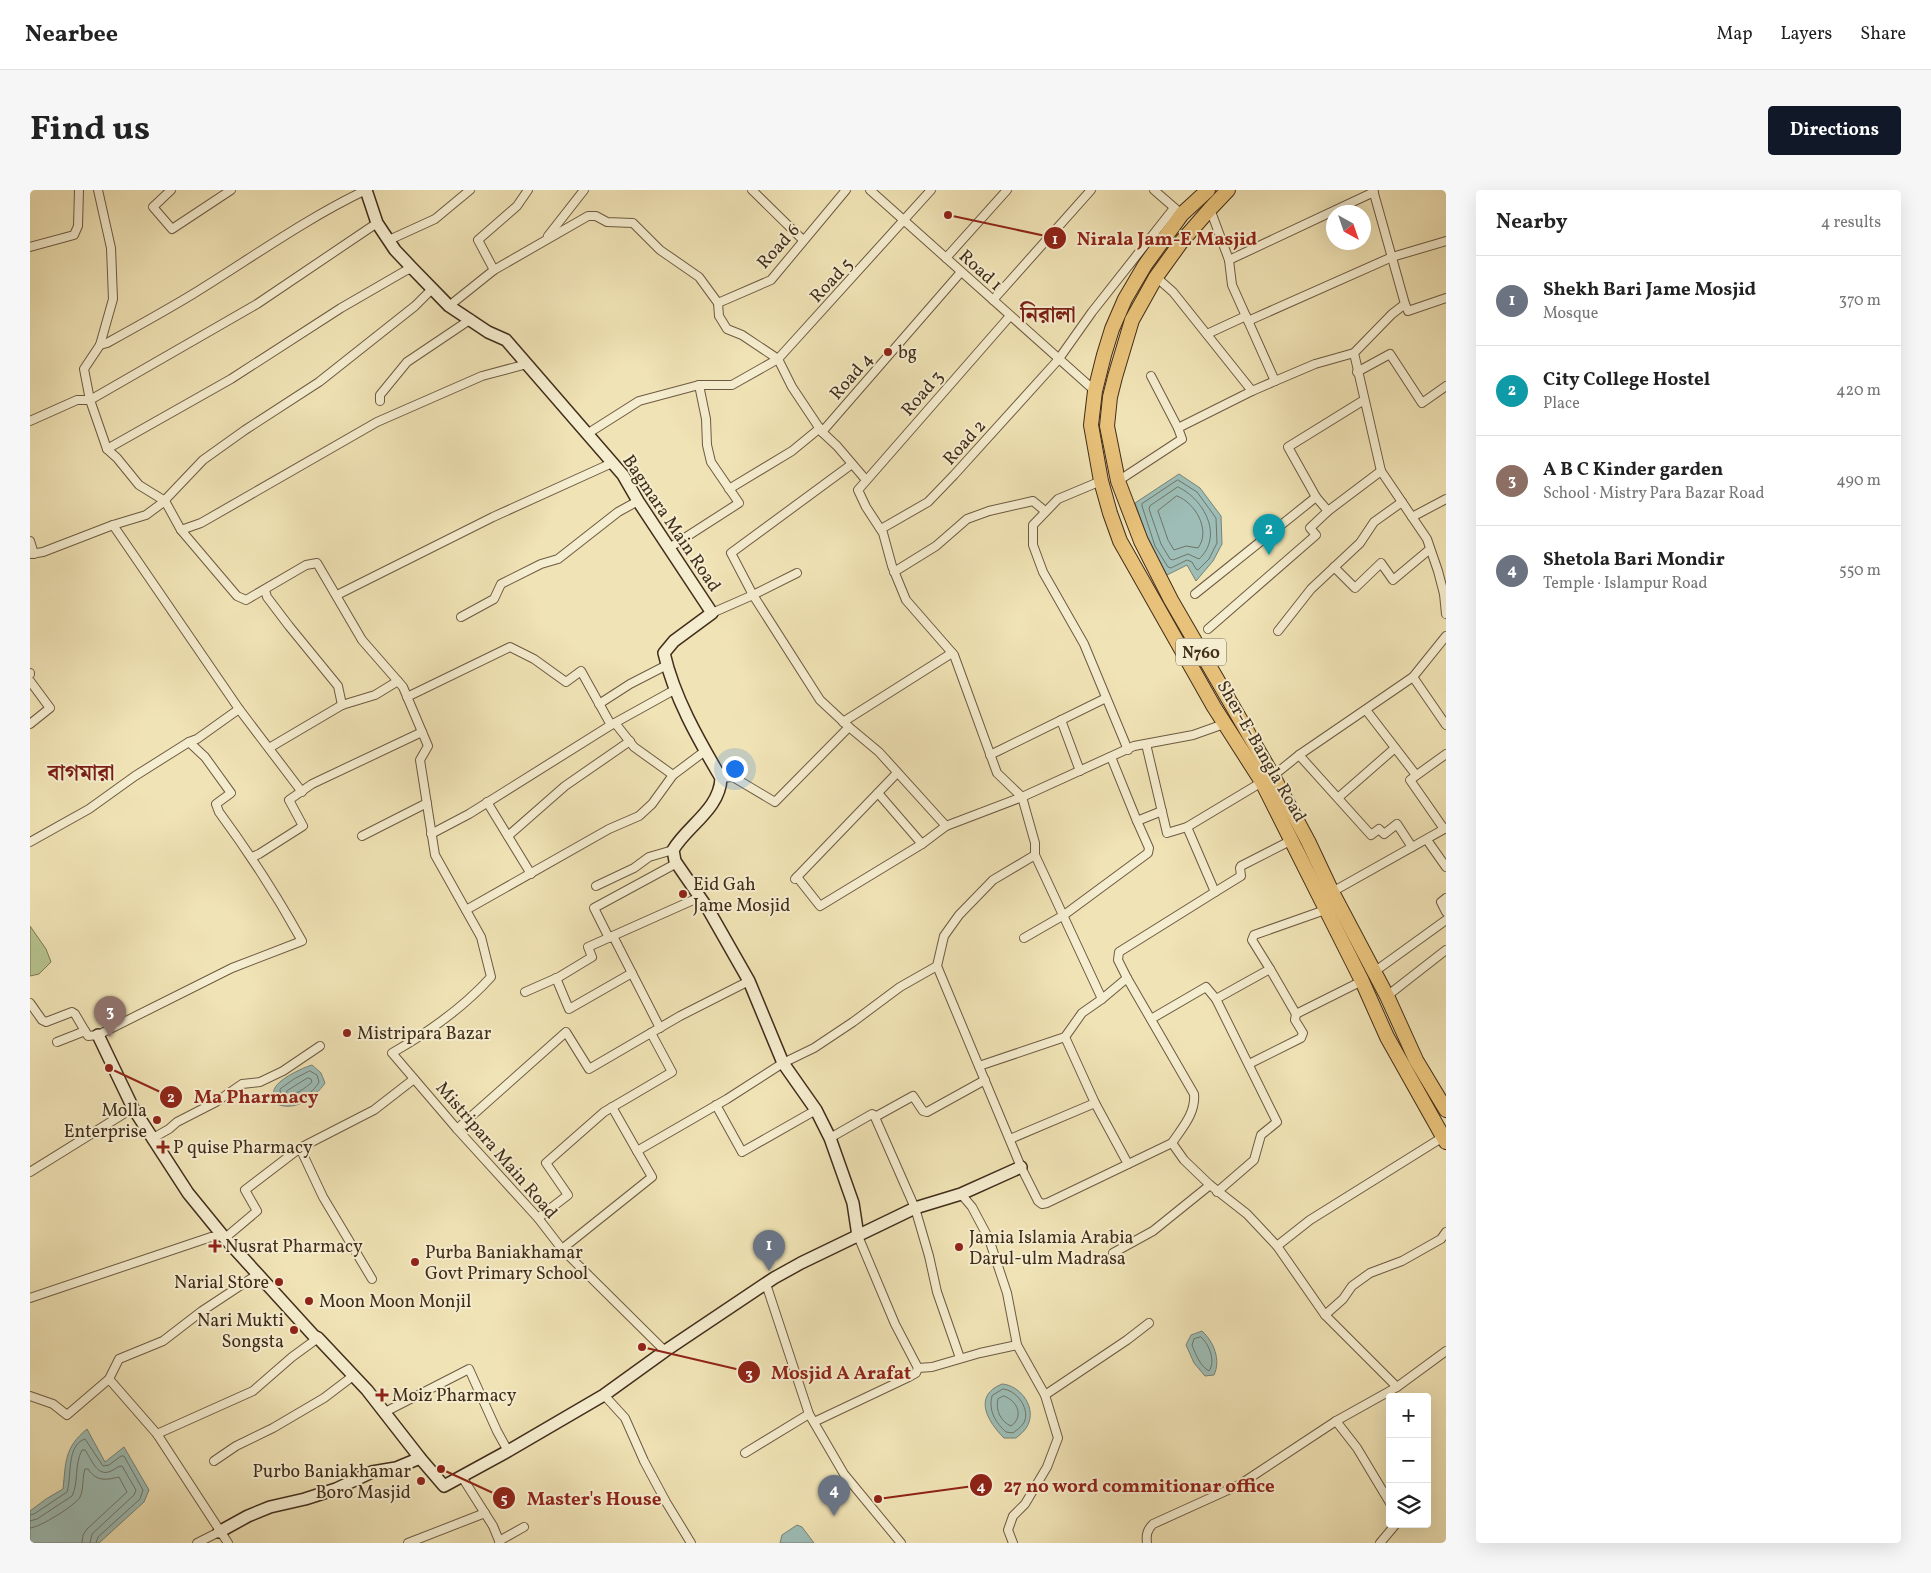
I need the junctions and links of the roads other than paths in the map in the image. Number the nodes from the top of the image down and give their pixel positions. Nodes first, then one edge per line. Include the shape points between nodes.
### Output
1 (79, 190) edge
2 (98, 190) edge
3 (171, 190) edge
4 (231, 190) edge
5 (366, 190) edge
6 (470, 190) edge
7 (528, 190) edge
8 (584, 190) edge
9 (752, 190) edge
10 (846, 190) edge
11 (870, 190) edge
12 (932, 190) edge
13 (1007, 190) edge
14 (1091, 190) edge
15 (1154, 190) edge
16 (1208, 190) edge
17 (1228, 190) edge
18 (1373, 191) edge
19 (1210, 208) junction
20 (1178, 211) junction
21 (905, 221) junction
22 (377, 223) junction
23 (546, 238) junction
24 (389, 240) junction
25 (803, 240) junction
26 (1446, 241) edge
27 (30, 247) edge
28 (1392, 257) junction
29 (946, 258) junction
30 (1229, 260) junction
31 (412, 268) junction
32 (494, 270) junction
33 (961, 272) junction
34 (1156, 278) junction
35 (432, 289) junction
36 (1446, 298) edge
37 (993, 300) junction
38 (718, 303) junction
39 (1405, 304) junction
40 (449, 306) junction
41 (1010, 316) junction
42 (471, 319) junction
43 (1247, 319) junction
44 (1112, 329) junction
45 (1127, 334) junction
46 (1207, 334) junction
47 (100, 345) junction
48 (1354, 353) junction
49 (778, 359) junction
50 (1058, 360) junction
51 (527, 364) junction
52 (1357, 372) junction
53 (1151, 376) dead end
54 (1275, 381) junction
55 (699, 385) junction
56 (1446, 386) edge
57 (1095, 391) junction
58 (1252, 391) junction
59 (90, 400) junction
60 (1364, 400) junction
61 (380, 401) dead end
62 (30, 421) edge
63 (1178, 428) junction
64 (821, 430) junction
65 (586, 434) junction
66 (107, 449) junction
67 (612, 463) junction
68 (852, 464) junction
69 (1380, 471) junction
70 (866, 480) junction
71 (1101, 481) junction
72 (1118, 481) junction
73 (729, 488) junction
74 (1316, 497) junction
75 (1446, 499) edge
76 (165, 501) junction
77 (638, 501) junction
78 (1402, 502) junction
79 (1045, 511) junction
80 (1328, 511) junction
81 (1412, 517) junction
82 (112, 525) junction
83 (181, 530) junction
84 (881, 530) junction
85 (30, 541) edge
86 (669, 548) junction
87 (1430, 549) junction
88 (32, 554) edge
89 (1334, 567) junction
90 (1446, 567) edge
91 (1438, 571) junction
92 (894, 572) junction
93 (797, 573) dead end
94 (265, 590) junction
95 (1444, 590) edge
96 (1195, 594) dead end
97 (337, 595) junction
98 (753, 595) junction
99 (1171, 600) junction
100 (1157, 607) junction
101 (712, 613) junction
102 (1446, 614) edge
103 (461, 617) dead end
104 (1208, 629) dead end
105 (1278, 631) dead end
106 (1446, 636) edge
107 (952, 653) junction
108 (667, 665) junction
109 (1413, 677) junction
110 (30, 681) edge
111 (398, 681) junction
112 (676, 689) junction
113 (407, 697) junction
114 (1106, 698) junction
115 (1229, 698) junction
116 (599, 704) junction
117 (342, 705) junction
118 (1214, 707) junction
119 (239, 709) junction
120 (1366, 710) junction
121 (1061, 720) junction
122 (30, 724) edge
123 (613, 724) junction
124 (846, 724) junction
125 (1224, 724) junction
126 (1446, 725) edge
127 (422, 732) junction
128 (630, 741) junction
129 (189, 742) junction
130 (1146, 744) junction
131 (269, 748) junction
132 (1395, 748) junction
133 (1128, 750) junction
134 (705, 751) junction
135 (1300, 754) junction
136 (1446, 754) edge
137 (990, 755) junction
138 (1111, 757) junction
139 (1080, 771) junction
140 (897, 772) junction
141 (673, 775) junction
142 (1416, 775) junction
143 (720, 778) junction
144 (1268, 779) junction
145 (302, 792) junction
146 (878, 793) junction
147 (1022, 797) junction
148 (1339, 797) junction
149 (488, 802) junction
150 (427, 803) junction
151 (1162, 811) junction
152 (1137, 821) junction
153 (946, 826) junction
154 (1188, 827) junction
155 (1445, 829) edge
156 (432, 834) junction
157 (362, 836) dead end
158 (508, 836) junction
159 (1292, 840) junction
160 (1427, 840) junction
161 (30, 842) edge
162 (922, 844) junction
163 (1412, 847) junction
164 (673, 850) junction
165 (1446, 851) edge
166 (1035, 855) junction
167 (1438, 855) junction
168 (252, 857) junction
169 (677, 863) junction
170 (1446, 867) edge
171 (530, 874) junction
172 (596, 886) dead end
173 (1215, 892) junction
174 (1332, 892) junction
175 (700, 897) junction
176 (1446, 898) edge
177 (466, 910) junction
178 (1325, 910) junction
179 (1446, 912) edge
180 (1064, 915) junction
181 (1446, 920) edge
182 (611, 937) junction
183 (1024, 938) dead end
184 (1446, 950) edge
185 (937, 966) junction
186 (1270, 969) junction
187 (1374, 972) junction
188 (632, 973) junction
189 (556, 978) junction
190 (1127, 978) junction
191 (749, 981) junction
192 (1362, 981) junction
193 (525, 992) dead end
194 (1387, 996) junction
195 (1102, 999) junction
196 (1216, 999) junction
197 (30, 1004) edge
198 (1296, 1014) junction
199 (1150, 1019) junction
200 (660, 1028) junction
201 (85, 1031) junction
202 (651, 1033) junction
203 (98, 1035) junction
204 (1065, 1037) junction
205 (57, 1042) dead end
206 (320, 1046) dead end
207 (783, 1063) junction
208 (1249, 1064) junction
209 (979, 1066) junction
210 (414, 1079) junction
211 (985, 1080) junction
212 (1095, 1103) junction
213 (716, 1105) junction
214 (612, 1107) junction
215 (133, 1108) junction
216 (816, 1110) junction
217 (1446, 1110) edge
218 (875, 1117) junction
219 (457, 1129) junction
220 (1443, 1131) edge
221 (152, 1138) junction
222 (830, 1138) junction
223 (1010, 1140) junction
224 (1172, 1143) junction
225 (300, 1148) junction
226 (637, 1151) junction
227 (1128, 1164) junction
228 (1021, 1166) junction
229 (30, 1172) edge
230 (1210, 1185) junction
231 (1217, 1192) junction
232 (962, 1194) junction
233 (915, 1208) junction
234 (538, 1218) junction
235 (1446, 1232) edge
236 (858, 1236) junction
237 (224, 1237) junction
238 (1277, 1246) junction
239 (562, 1249) junction
240 (1113, 1253) dead end
241 (258, 1274) junction
242 (372, 1279) dead end
243 (766, 1284) junction
244 (30, 1298) edge
245 (1325, 1315) junction
246 (1149, 1323) dead end
247 (318, 1338) junction
248 (1017, 1345) junction
249 (1446, 1350) edge
250 (665, 1351) junction
251 (960, 1358) junction
252 (918, 1368) junction
253 (353, 1376) junction
254 (109, 1379) junction
255 (1397, 1387) junction
256 (604, 1394) junction
257 (1045, 1395) junction
258 (30, 1396) edge
259 (385, 1412) junction
260 (809, 1414) junction
261 (1336, 1421) junction
262 (814, 1422) junction
263 (157, 1434) junction
264 (508, 1451) junction
265 (745, 1453) dead end
266 (420, 1458) junction
267 (214, 1461) dead end
268 (462, 1477) junction
269 (1386, 1497) edge
270 (485, 1512) junction
271 (524, 1527) dead end
272 (1393, 1528) edge
273 (219, 1532) junction
274 (500, 1542) edge
275 (896, 1542) edge
276 (197, 1543) edge
277 (228, 1543) edge
278 (408, 1543) edge
279 (691, 1543) edge
280 (1013, 1543) edge
281 (1147, 1543) edge
282 (1380, 1543) edge

1 - 27 street via 78,226 74,235
2 - 47 street via 111,248 113,299
3 - 4 street via 153,207 172,229
5 - 22 street, Bagmara Main Road
5 - 47 street via 278,239 193,294
6 - 24 street via 435,219
7 - 32 street via 517,206 478,240
8 - 23 street
9 - 25 street
10 - 25 street, Road 6
11 - 21 street, Road 1
12 - 21 street, Road 5
13 - 29 street
14 - 37 street
15 - 20 street
16 - 20 highway, Sher-E-Bangla Road / N760
17 - 19 highway, Sher-E-Bangla Road / N760
18 - 28 street
18 - 30 street
19 - 30 street
19 - 34 highway, Sher-E-Bangla Road / N760
20 - 44 highway, Sher-E-Bangla Road / N760 via 1125,299
20 - 50 street, Road 2 via 1092,312
21 - 29 street, Road 1
21 - 49 street, Road 5
22 - 24 street, Bagmara Main Road
22 - 59 street via 257,304
23 - 32 street
23 - 38 street via 588,216 607,222 633,223 660,250 699,277
24 - 31 street, Bagmara Main Road
25 - 38 street, Road 6 via 771,280
26 - 28 street
28 - 39 street
28 - 43 street
29 - 33 street, Road 1
30 - 43 street via 1232,285
31 - 35 street, Bagmara Main Road
31 - 66 street via 341,308 231,379
32 - 40 street
33 - 37 street, Road 1
33 - 64 street, Road 4
34 - 45 highway, Sher-E-Bangla Road / N760
34 - 46 street via 1173,292
35 - 40 street, Bagmara Main Road
35 - 76 street via 326,377 203,460
36 - 39 street via 1408,311
37 - 41 street, Road 1
38 - 49 street via 719,316 728,329
39 - 48 street
40 - 42 street, Bagmara Main Road
41 - 50 street, Road 1
41 - 70 street, Road 3
42 - 51 street, Bagmara Main Road via 506,340
42 - 61 street via 407,362 380,395
43 - 46 street
43 - 54 street
44 - 45 highway
44 - 57 highway, Sher-E-Bangla Road / N760
45 - 72 highway, Sher-E-Bangla Road / N760 via 1110,397 1107,426
46 - 58 street
47 - 59 street via 84,369
48 - 52 street
48 - 54 street via 1315,364
49 - 55 street, Road 5 via 732,385
49 - 64 street via 792,387
50 - 57 street, Road 1
50 - 84 street, Road 2 via 928,502
51 - 65 street, Bagmara Main Road
51 - 83 street via 482,376 377,422 200,523
52 - 56 street via 1390,354 1422,403
52 - 60 street
53 - 63 street
54 - 58 street
55 - 65 street, Road 5 via 639,401
55 - 73 street via 711,462
57 - 71 highway, Sher-E-Bangla Road / N760 via 1092,425
58 - 63 street
59 - 62 street via 76,400
59 - 66 street
60 - 69 street
60 - 74 street via 1288,447
63 - 72 street via 1182,439
64 - 68 street
64 - 73 street, Road 4
65 - 67 street, Bagmara Main Road
66 - 76 street via 139,485
67 - 77 street, Bagmara Main Road
67 - 97 street
68 - 70 street
68 - 98 street via 731,553
69 - 78 street
69 - 80 street
70 - 84 street, Road 3 via 858,490
71 - 79 street via 1058,499
71 - 100 highway, Sher-E-Bangla Road / N760 via 1120,541
72 - 99 highway, Sher-E-Bangla Road / N760 via 1137,532
73 - 86 street via 739,503
74 - 80 street
74 - 96 street
75 - 81 street
76 - 82 street via 146,515
76 - 83 street
77 - 86 street, Bagmara Main Road
77 - 103 street via 618,512 558,559 501,584 494,599
78 - 81 street
78 - 89 street via 1374,522 1360,543
79 - 92 street via 1033,501 967,519 936,546
79 - 114 street via 1033,525 1033,545 1043,572 1084,644
80 - 104 street via 1310,528 1316,536
81 - 87 street
82 - 88 street
82 - 119 street
83 - 94 street via 237,596 246,600
84 - 92 street
85 - 88 street
86 - 101 street, Bagmara Main Road
87 - 89 street via 1393,580 1382,563 1355,588
87 - 91 street
89 - 105 street via 1311,589
90 - 91 street
91 - 95 street
92 - 107 street via 906,600
93 - 98 street
94 - 97 street via 306,565 317,564
94 - 117 street via 267,597 338,686
95 - 102 street
97 - 111 street via 362,640
98 - 101 street
98 - 124 street via 820,700
99 - 100 highway
99 - 115 highway, Sher-E-Bangla Road / N760
100 - 118 highway, Sher-E-Bangla Road / N760
101 - 108 street, Bagmara Main Road via 664,652
106 - 109 street
107 - 124 street
107 - 137 street
108 - 112 street
108 - 116 street
109 - 120 street
109 - 126 street
110 - 122 street via 50,708
111 - 113 street
111 - 117 street via 375,694
112 - 123 street
112 - 134 street
113 - 116 street via 510,647 534,659 566,682 581,671
113 - 127 street
114 - 121 street
114 - 133 street
115 - 118 highway
115 - 144 highway, Sher-E-Bangla Road / N760
116 - 123 street
117 - 131 street
118 - 125 highway, Sher-E-Bangla Road / N760
119 - 129 street
119 - 131 street
120 - 132 street
120 - 135 street
121 - 137 street
121 - 139 street
123 - 128 street
123 - 149 street
124 - 140 street
124 - 143 street via 774,802 733,777
125 - 130 street via 1193,735
125 - 144 highway, Sher-E-Bangla Road / N760
127 - 145 street via 312,784
127 - 150 street via 428,746 420,760
128 - 141 street
128 - 158 street via 565,786
129 - 161 street via 89,809
129 - 168 street via 205,757 231,793 216,804
130 - 133 street
130 - 151 street
131 - 145 street
132 - 142 street
132 - 148 street
133 - 138 street
134 - 141 street
134 - 143 street
135 - 144 street
135 - 148 street
136 - 142 street
137 - 147 street via 997,773
138 - 139 street
138 - 152 street
139 - 147 street
140 - 146 street
140 - 153 street
141 - 171 street via 639,816 609,829
142 - 155 street via 1410,780
143 - 164 street via 720,789 710,806
144 - 154 street
144 - 159 highway, Sher-E-Bangla Road / N760
144 - 174 highway, Sher-E-Bangla Road / N760 via 1308,841
145 - 168 street via 289,800 303,826
146 - 162 street
146 - 162 street via 796,878 820,906
147 - 153 street
147 - 166 street
148 - 163 street via 1372,835 1379,829 1384,834 1397,824
149 - 156 street
149 - 158 street
150 - 156 street
150 - 157 street
151 - 152 street
151 - 154 street via 1167,833
152 - 180 street via 1149,848 1148,853
153 - 162 street
154 - 173 street
155 - 160 street
156 - 177 street via 435,855
158 - 171 street
159 - 173 street via 1241,866 1241,876
159 - 178 highway, Sher-E-Bangla Road / N760
160 - 163 street
160 - 167 street
163 - 174 street
164 - 169 street
164 - 172 street via 649,857
165 - 167 street
166 - 180 street
166 - 185 street via 993,880 959,915 944,936
167 - 170 street
168 - 203 street via 302,941 232,968
169 - 175 street
169 - 182 street via 594,908
171 - 177 street
173 - 190 street via 1119,952 1118,960
174 - 187 highway, Sher-E-Bangla Road / N760
175 - 182 street
175 - 191 street
176 - 179 street via 1441,902
177 - 210 street, Mistripara Main Road via 481,937 491,977 449,1016 392,1053
178 - 186 street via 1254,935 1252,940
178 - 192 highway, Sher-E-Bangla Road / N760
180 - 183 street
180 - 195 street
181 - 187 street
182 - 188 street
182 - 189 street via 588,947 592,957
184 - 194 street
185 - 207 street via 900,987 814,1048
185 - 209 street
186 - 196 street
186 - 198 street
187 - 194 highway, Sher-E-Bangla Road / N760
188 - 189 street via 569,1009
188 - 200 street
189 - 193 street
190 - 195 street
190 - 199 street
191 - 200 street
191 - 207 street
192 - 198 street
192 - 220 highway, Sher-E-Bangla Road / N760 via 1387,1038
194 - 217 highway, Sher-E-Bangla Road / N760 via 1416,1060
195 - 204 street via 1082,1013
196 - 199 street via 1206,987
196 - 208 street
197 - 201 street via 46,1022 72,1012
198 - 208 street via 1295,1020 1303,1033 1301,1038
199 - 224 street via 1194,1094 1190,1115
200 - 202 street
201 - 203 street via 88,1036
201 - 205 street
202 - 214 street via 672,1072
202 - 219 street via 590,1069 566,1032
203 - 215 street
204 - 209 street
204 - 212 street
206 - 221 street via 283,1072 260,1082 242,1084
207 - 213 street
207 - 216 street
208 - 231 street via 1276,1123 1261,1135 1254,1160
209 - 211 street
210 - 219 street, Mistripara Main Road
210 - 225 street via 374,1110
211 - 218 street via 927,1112 913,1096
211 - 223 street
212 - 223 street
212 - 227 street
213 - 216 street via 742,1152
213 - 226 street
214 - 226 street
214 - 234 street via 546,1163 568,1195
215 - 221 street
215 - 229 street
216 - 222 street
218 - 222 street via 872,1114
218 - 233 street
219 - 234 street, Mistripara Main Road
220 - 238 street via 1399,1166 1310,1220
221 - 237 street via 188,1193
222 - 236 street via 853,1203
223 - 228 street
224 - 227 street
224 - 230 street via 1184,1160
225 - 237 street via 246,1190 257,1211
225 - 242 street via 323,1197
226 - 239 street via 652,1177
227 - 228 street via 1042,1204
228 - 232 street
230 - 231 street
230 - 240 street via 1154,1231
231 - 238 street via 1247,1214
232 - 233 street
232 - 248 street via 989,1239 1007,1293
233 - 236 street
233 - 251 street via 937,1292
234 - 239 street, Mistripara Main Road
235 - 245 street via 1441,1239 1402,1261 1370,1273 1352,1286
236 - 243 street
236 - 252 street via 895,1324
237 - 241 street
237 - 244 street via 211,1237
238 - 245 street
239 - 250 street, Mistripara Main Road
241 - 247 street
241 - 254 street via 163,1341 119,1359
243 - 250 street
243 - 260 street
245 - 255 street
246 - 257 street
247 - 253 street
247 - 263 street via 253,1391
248 - 251 street
248 - 257 street
249 - 255 street
250 - 256 street
251 - 252 street
252 - 262 street via 909,1377
253 - 259 street
253 - 267 street via 324,1398
254 - 258 street via 67,1415 53,1404
254 - 263 street
255 - 261 street
256 - 264 street
256 - 279 street via 625,1418 644,1461
257 - 280 street via 1058,1438 1047,1467 1025,1504 1013,1516 1008,1530
259 - 264 street via 469,1369
259 - 266 street
260 - 262 street
260 - 265 street
261 - 269 street
261 - 281 street via 1239,1485 1153,1524 1148,1529
262 - 275 street via 844,1474
263 - 273 street
264 - 268 street
266 - 268 street via 444,1486
266 - 273 street via 396,1468 372,1472 336,1489 270,1507
268 - 270 street
270 - 274 street
270 - 278 street
271 - 274 street
272 - 282 street
273 - 276 street
273 - 277 street

